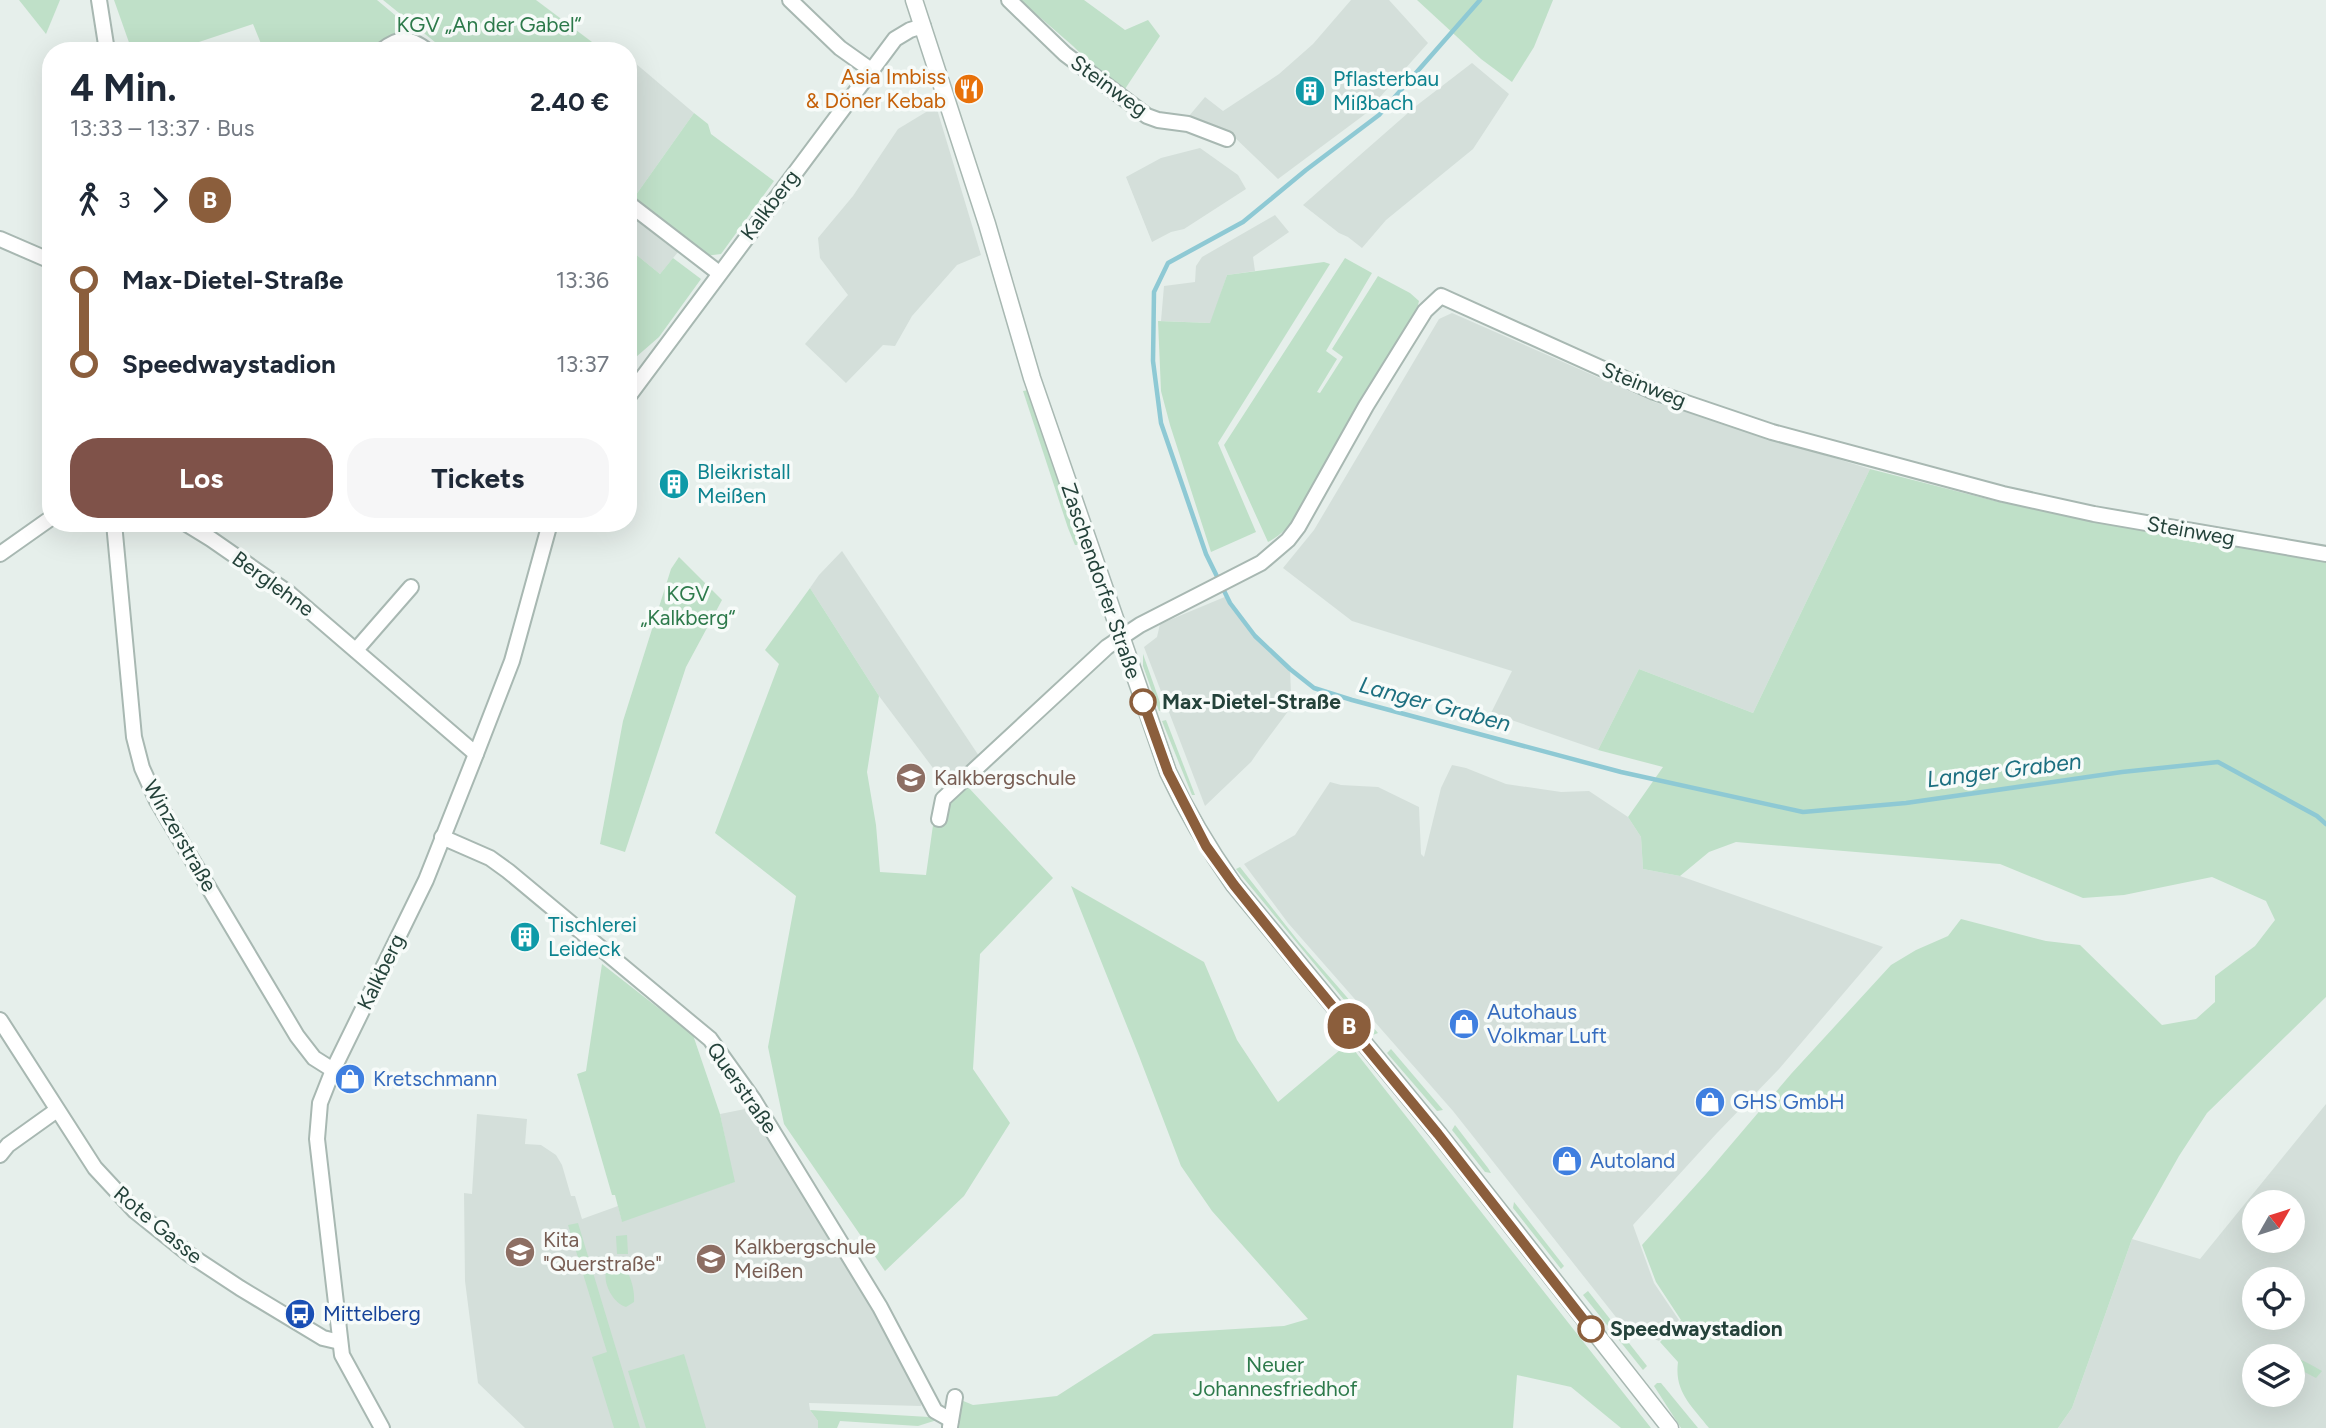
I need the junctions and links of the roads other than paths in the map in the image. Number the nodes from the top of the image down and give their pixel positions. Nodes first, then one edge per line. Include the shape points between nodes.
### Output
1 (99, 0) edge
2 (790, 0) edge
3 (914, 0) edge
4 (1009, 0) edge
5 (923, 26) junction
6 (106, 42) edge
7 (392, 42) edge
8 (417, 42) edge
9 (871, 70) junction
10 (1227, 139) dead end
11 (637, 210) edge
12 (0, 240) edge
13 (42, 257) edge
14 (719, 273) junction
15 (637, 385) edge
16 (42, 524) edge
17 (115, 532) edge
18 (198, 532) edge
19 (548, 532) edge
20 (0, 554) edge
21 (2326, 554) edge
22 (411, 587) dead end
23 (1121, 636) junction
24 (356, 650) junction
25 (476, 754) junction
26 (939, 819) dead end
27 (442, 837) junction
28 (0, 1020) edge
29 (333, 1070) junction
30 (57, 1110) junction
31 (0, 1155) edge
32 (340, 1342) junction
33 (955, 1397) dead end
34 (951, 1424) edge
35 (382, 1428) edge
36 (1670, 1428) edge

1 - 6 street
2 - 9 street
3 - 5 street, Zaschendorfer Straße
4 - 10 street, Steinweg via 1065,54 1147,116 1188,124
5 - 9 street, Kalkberg via 895,39
5 - 23 street, Zaschendorfer Straße via 1031,378
7 - 8 street
9 - 14 street, Kalkberg
11 - 14 street
12 - 13 street
14 - 15 street, Kalkberg
16 - 20 street
17 - 29 street, Winzerstraße via 131,713 142,768 157,801 298,1036 314,1058
18 - 24 street, Berglehne via 272,582
19 - 25 street, Kalkberg via 512,661
21 - 23 street, Steinweg via 2003,494 1772,432 1654,392 1441,296 1425,311 1366,406 1298,527 1276,551
22 - 24 street
23 - 26 street via 943,799
23 - 36 street, Zaschendorfer Straße via 1168,772 1206,846
24 - 25 street, Berglehne
25 - 27 street, Kalkberg
27 - 29 street, Kalkberg via 426,880
27 - 34 street, Querstraße via 491,858 710,1039 753,1099 880,1307 935,1411
28 - 30 street, Rote Gasse
29 - 32 street, Kalkberg via 320,1103 317,1139
30 - 31 street
30 - 32 street, Rote Gasse via 95,1168 135,1211 240,1288 323,1338
32 - 35 street, Kalkberg via 349,1370
33 - 34 street

